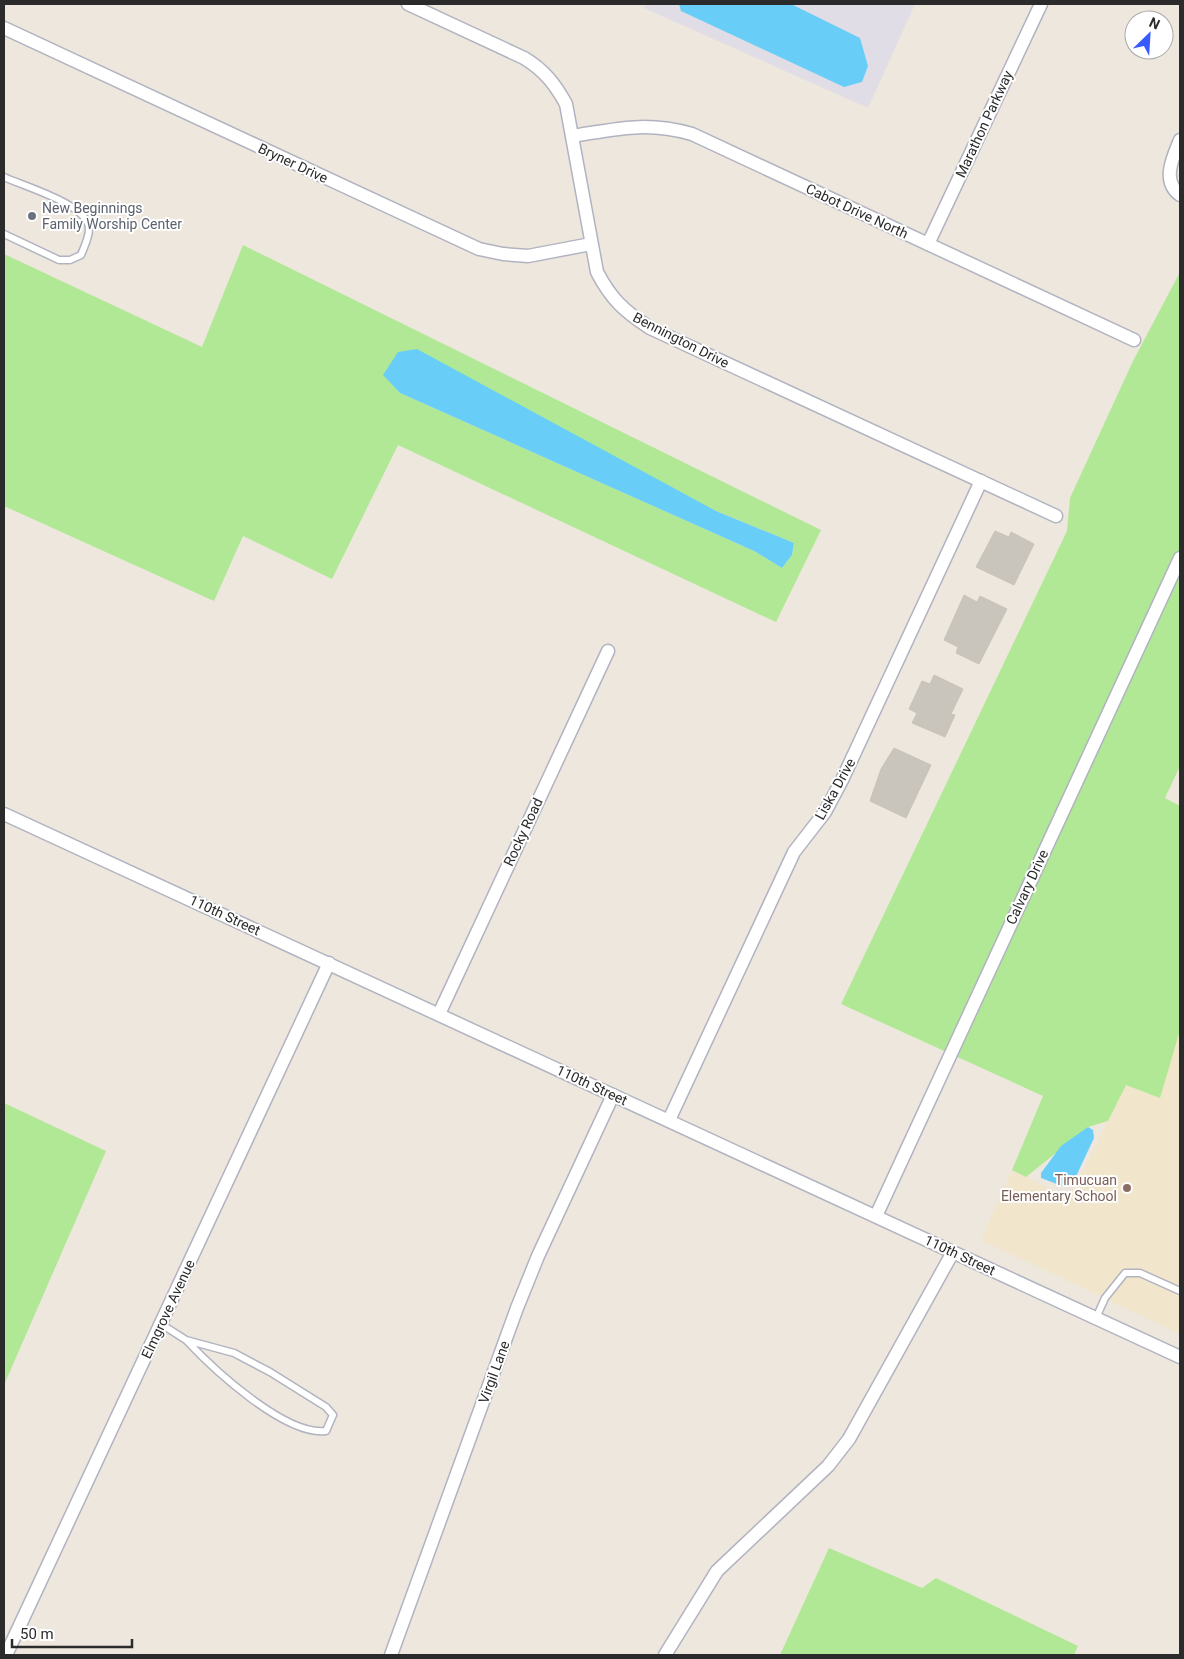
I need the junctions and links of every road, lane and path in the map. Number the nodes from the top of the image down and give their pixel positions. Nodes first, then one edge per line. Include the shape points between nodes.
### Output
1 (408, 4) edge
2 (1041, 4) edge
3 (4, 28) edge
4 (572, 136) junction
5 (1180, 140) edge
6 (4, 177) edge
7 (1180, 195) edge
8 (4, 234) edge
9 (591, 244) junction
10 (928, 244) junction
11 (1134, 340) dead end
12 (981, 481) junction
13 (1056, 516) dead end
14 (1180, 558) edge
15 (608, 651) dead end
16 (4, 814) edge
17 (329, 963) junction
18 (439, 1014) junction
19 (613, 1095) junction
20 (669, 1120) junction
21 (876, 1216) junction
22 (953, 1252) junction
23 (1180, 1291) edge
24 (1096, 1318) junction
25 (161, 1324) junction
26 (186, 1340) junction
27 (1180, 1358) edge
28 (6, 1655) edge
29 (391, 1655) edge
30 (665, 1655) edge

1 - 4 street, Bennington Drive via 541,68 556,85 566,104
2 - 10 street, Marathon Parkway
3 - 9 street, Bryner Drive via 479,248 528,256
4 - 9 street, Bennington Drive
4 - 10 street, Cabot Drive North via 640,125 668,127 692,134
5 - 7 street via 1170,168 1170,181
6 - 8 lane via 66,203 87,218 90,228 81,255 70,260 58,260
9 - 12 street, Bennington Drive via 597,272 608,293 626,312 650,328
10 - 11 street, Cabot Drive North
12 - 13 street, Bennington Drive
12 - 20 street, Liska Drive via 842,780 825,812 794,852
14 - 21 street, Calvary Drive
15 - 18 street, Rocky Road
16 - 17 street, 110th Street
17 - 18 street, 110th Street
17 - 25 street, Elmgrove Avenue
18 - 19 street, 110th Street
19 - 20 street, 110th Street
19 - 29 street, Virgil Lane via 517,1308
20 - 21 street, 110th Street
21 - 22 street, 110th Street
22 - 24 street, 110th Street
22 - 30 street via 850,1439 828,1466 717,1571
23 - 24 lane via 1140,1273 1125,1273 1105,1298
24 - 27 street, 110th Street
25 - 26 lane
25 - 28 street, Elmgrove Avenue
26 - 26 lane via 234,1353 270,1372 326,1407 333,1415 331,1423 326,1431 314,1432 263,1408 209,1365

